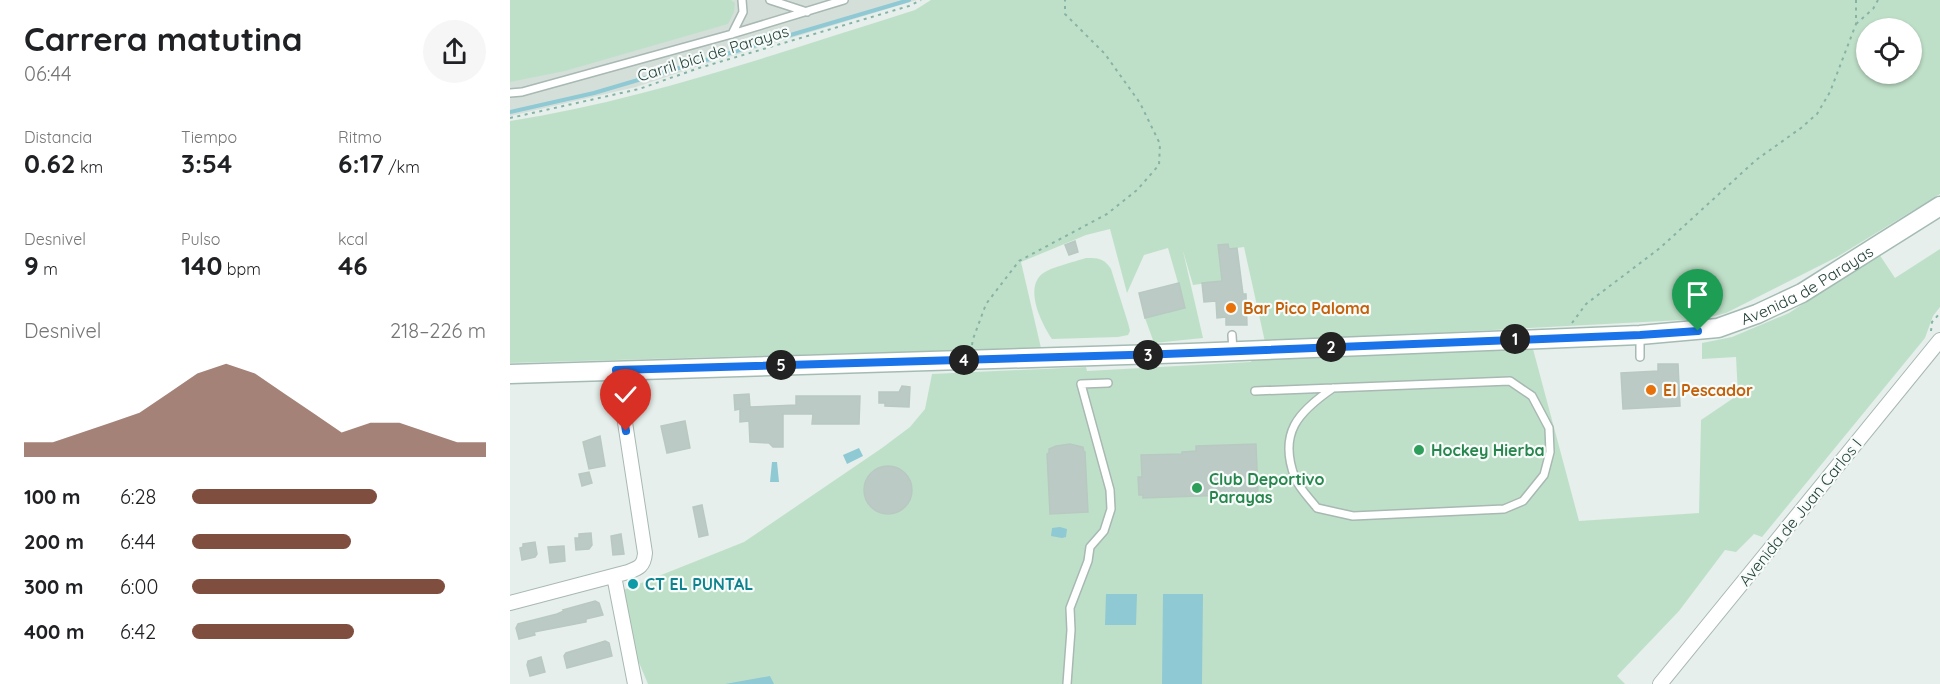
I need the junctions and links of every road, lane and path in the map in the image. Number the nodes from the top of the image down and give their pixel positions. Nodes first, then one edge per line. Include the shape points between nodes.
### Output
1 (742, 0) edge
2 (770, 0) edge
3 (844, 0) edge
4 (921, 0) edge
5 (1065, 0) edge
6 (1856, 0) edge
7 (1878, 0) edge
8 (807, 12) junction
9 (1856, 18) edge
10 (1863, 18) edge
11 (1856, 24) edge
12 (732, 34) junction
13 (510, 93) edge
14 (510, 118) edge
15 (1940, 206) edge
16 (1640, 335) junction
17 (1561, 337) junction
18 (1940, 340) edge
19 (1640, 357) dead end
20 (972, 360) junction
21 (616, 370) junction
22 (510, 375) edge
23 (1108, 383) dead end
24 (1333, 388) junction
25 (1255, 391) dead end
26 (614, 576) junction
27 (510, 603) edge
28 (635, 684) edge
29 (1067, 684) edge
30 (1660, 684) edge

1 - 12 lane via 742,12
2 - 8 lane
3 - 8 lane
4 - 14 path, Carril bici de Parayas via 639,89
5 - 20 path via 1065,14 1105,54 1140,103 1160,144 1159,165 1137,190 1107,214 1019,261 986,304 973,339
6 - 9 path
7 - 10 path
8 - 12 lane
11 - 17 path via 1830,92 1817,114 1756,160 1660,248 1586,304
12 - 13 lane
15 - 16 street, Avenida de Parayas via 1802,293 1757,314 1718,328
16 - 17 street, Avenida de Parayas
16 - 19 lane
17 - 20 street, Avenida de Parayas via 1232,343
18 - 30 street, Avenida de Juan Carlos I
20 - 21 street, Avenida de Parayas
21 - 22 street, Avenida de Parayas
21 - 26 street via 645,562
23 - 29 lane via 1081,384 1110,490 1111,509 1104,531 1090,547 1070,608
24 - 24 lane via 1510,381 1532,396 1549,428 1550,452 1544,475 1523,501 1504,509 1353,516 1317,508 1295,479 1288,444 1297,417
24 - 25 lane
26 - 27 street
26 - 28 street

